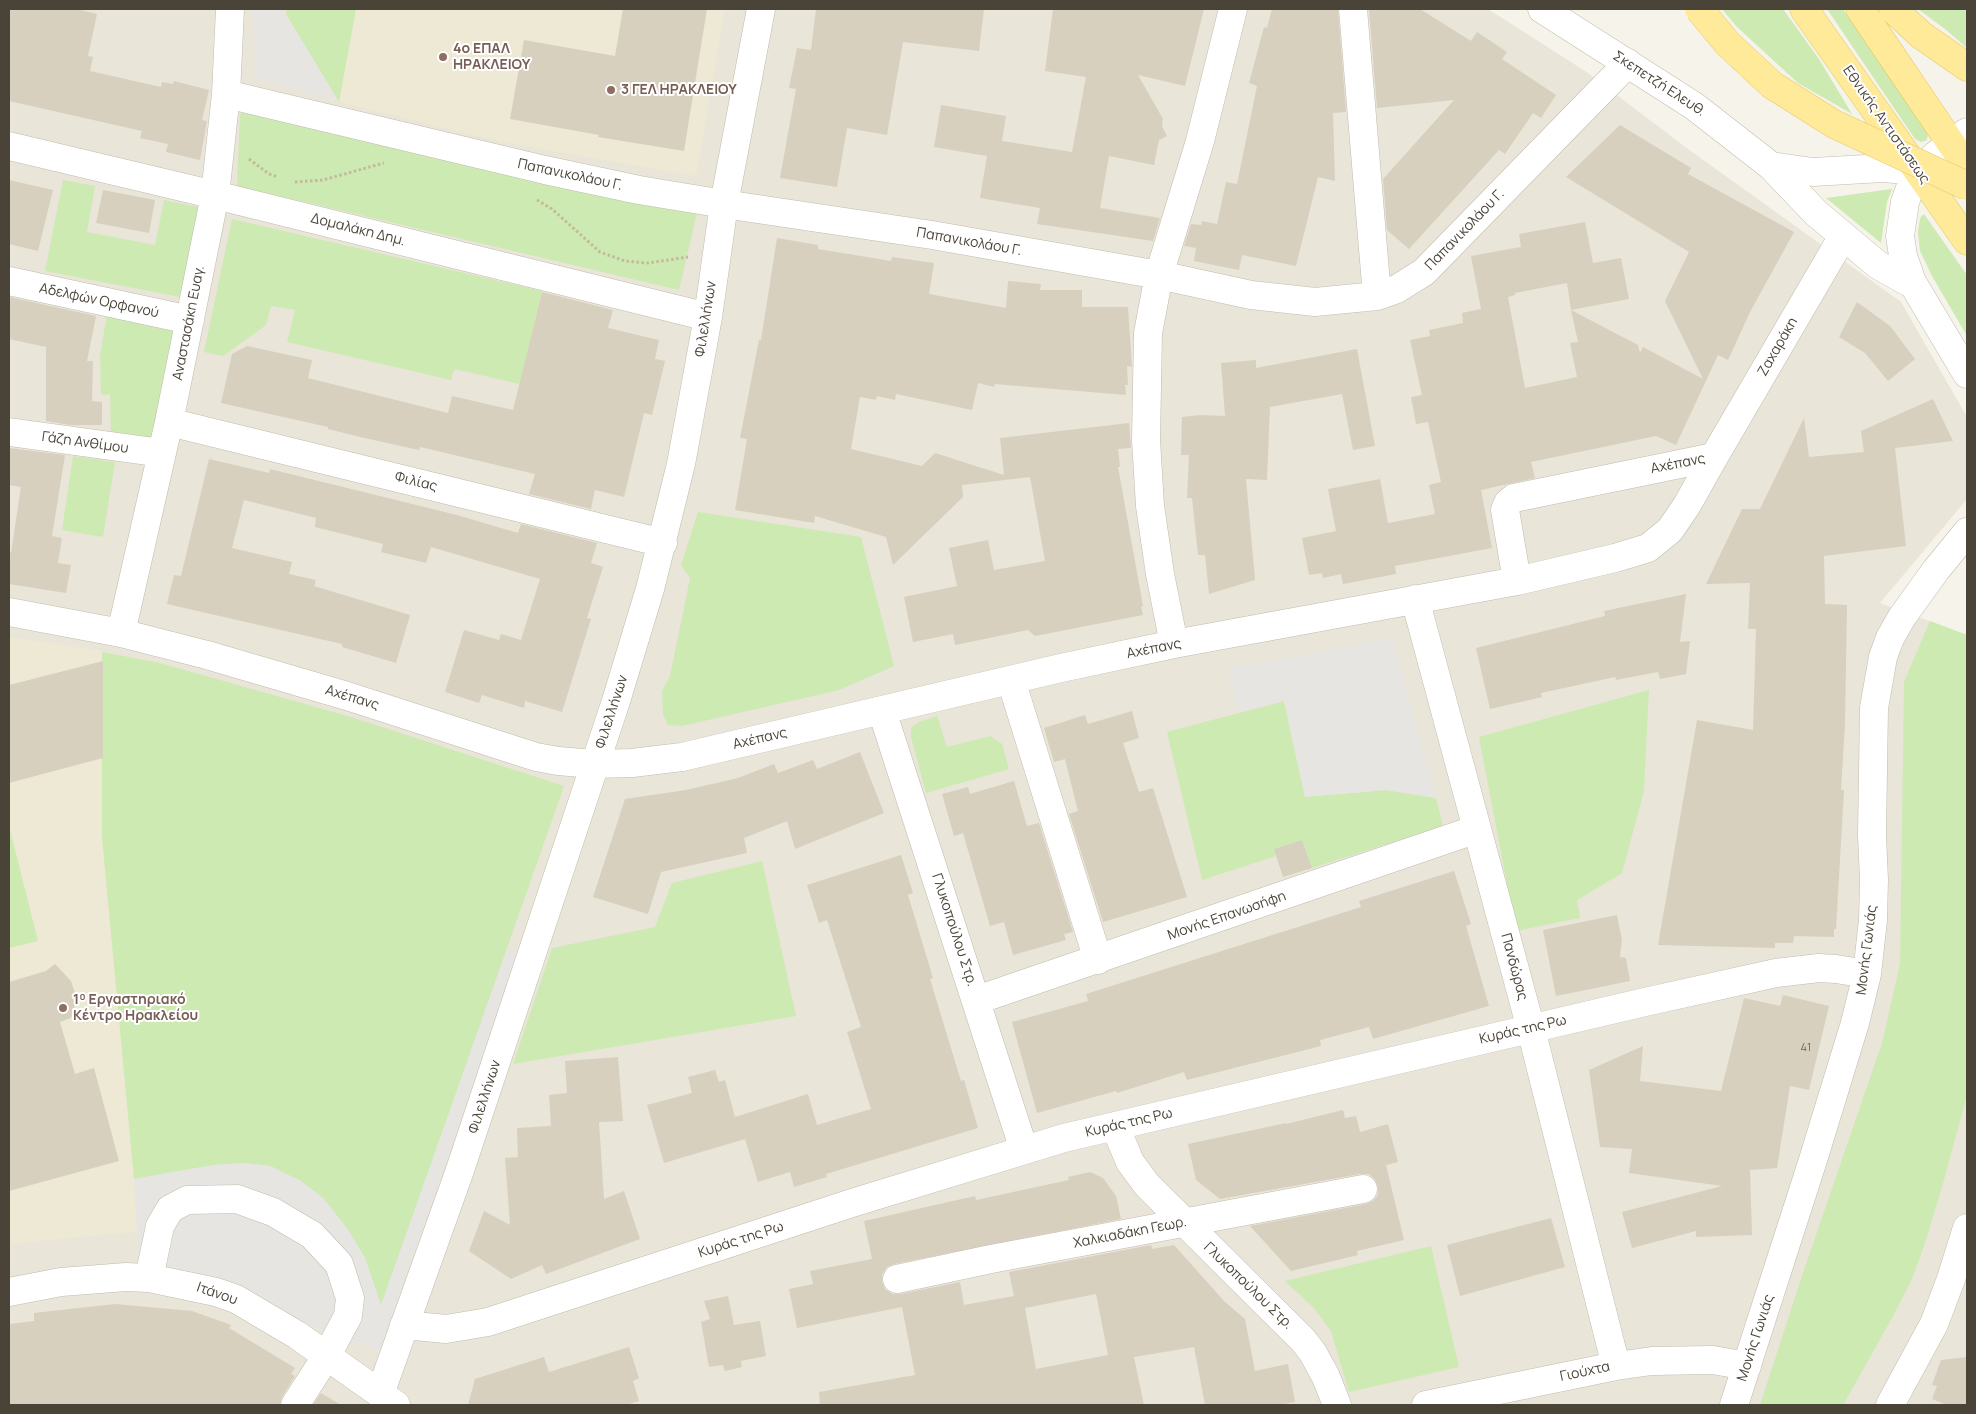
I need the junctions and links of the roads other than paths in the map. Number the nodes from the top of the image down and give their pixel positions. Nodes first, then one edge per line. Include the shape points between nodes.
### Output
1 (230, 9) edge
2 (760, 9) edge
3 (1234, 9) edge
4 (1353, 9) edge
5 (1542, 9) edge
6 (1699, 9) edge
7 (1804, 9) edge
8 (1860, 9) edge
9 (1893, 9) edge
10 (1628, 63) junction
11 (1967, 67) edge
12 (226, 94) junction
13 (1962, 142) edge
14 (9, 146) edge
15 (1771, 166) junction
16 (1967, 167) edge
17 (1919, 171) junction
18 (1967, 186) edge
19 (215, 195) junction
20 (724, 204) junction
21 (1843, 236) junction
22 (1967, 242) edge
23 (1159, 276) junction
24 (9, 281) edge
25 (1912, 282) junction
26 (1376, 296) junction
27 (708, 317) junction
28 (190, 320) junction
29 (1967, 374) edge
30 (169, 422) junction
31 (9, 432) edge
32 (162, 453) junction
33 (1714, 457) junction
34 (663, 543) junction
35 (1963, 545) edge
36 (1517, 581) junction
37 (1415, 599) junction
38 (9, 612) edge
39 (121, 633) junction
40 (1174, 644) junction
41 (1011, 680) junction
42 (882, 711) junction
43 (594, 764) junction
44 (1477, 829) junction
45 (1098, 960) junction
46 (1866, 974) junction
47 (977, 1000) junction
48 (1531, 1029) junction
49 (1115, 1126) junction
50 (1024, 1150) junction
51 (1363, 1188) dead end
52 (1183, 1222) junction
53 (1967, 1228) edge
54 (149, 1278) junction
55 (898, 1279) dead end
56 (9, 1292) edge
57 (404, 1325) junction
58 (326, 1357) junction
59 (1616, 1366) junction
60 (1747, 1366) junction
61 (388, 1399) edge
62 (294, 1405) edge
63 (1337, 1405) edge
64 (1426, 1405) edge
65 (1734, 1405) edge
66 (1890, 1405) edge

1 - 12 street, Αναστασάκη Ευαγ.
2 - 20 street, Φιλελλήνων
3 - 23 street via 1200,141
4 - 26 street
5 - 10 street, Σκεπετζή Ελευθ.
6 - 18 main road, bridge via 1738,54 1772,85 1834,124
7 - 17 main road, Εθνικής Αντιστάσεως
8 - 13 main road via 1910,81
9 - 11 main road via 1921,35
10 - 15 street, Σκεπετζή Ελευθ. via 1694,106
10 - 26 street, Παπανικολάου Γ. via 1424,272 1397,289
12 - 19 street, Αναστασάκη Ευαγ.
12 - 20 street, Παπανικολάου Γ. via 545,170
13 - 16 main road
13 - 17 street
14 - 19 street, Δομαλάκη Δημ.
15 - 17 street via 1813,172 1883,168
15 - 21 street, Σκεπετζή Ελευθ.
17 - 22 main road, Εθνικής Αντιστάσεως
17 - 25 street via 1905,202 1900,236
19 - 27 street, Δομαλάκη Δημ.
19 - 28 street, Αναστασάκη Ευαγ.
20 - 23 street, Παπανικολάου Γ. via 932,235
20 - 27 street, Φιλελλήνων
21 - 25 street, Σκεπετζή Ελευθ. via 1878,265
21 - 33 street, Ζαχαράκη
23 - 26 street, Παπανικολάου Γ. via 1290,300 1315,302
23 - 40 street via 1148,333 1146,440 1150,506
24 - 28 street, Αδελφών Ορφανού
25 - 29 street
27 - 34 street, Φιλελλήνων
28 - 30 street, Αναστασάκη Ευαγ.
30 - 32 street, Αναστασάκη Ευαγ.
30 - 34 street, Φιλίας
31 - 32 street, Γάζη Ανθίμου
32 - 39 street, Αναστασάκη Ευαγ.
33 - 36 street, Αχέπανς via 1682,514 1670,530 1648,548
33 - 36 street, Αχέπανς via 1514,498 1505,510
34 - 43 street, Φιλελλήνων
35 - 46 street, Μονής Γωνιάς via 1923,587 1895,629 1878,680 1872,752 1873,920
36 - 37 street, Αχέπανς
37 - 40 street, Αχέπανς
37 - 44 street, Πανδώρας
38 - 39 street, Αχέπανς
39 - 43 street, Αχέπανς via 347,696 536,756
40 - 41 street, Αχέπανς
41 - 42 street, Αχέπανς
41 - 45 street
42 - 43 street, Αχέπανς via 682,756
42 - 47 street, Γλυκοπούλου Στρ.
43 - 57 street, Φιλελλήνων via 460,1170
44 - 45 street, Μονής Επανωσήφη
44 - 48 street, Πανδώρας
45 - 47 street, Μονής Επανωσήφη
46 - 48 street, Κυράς της Ρω via 1819,968 1776,973
46 - 60 street, Μονής Γωνιάς via 1855,1023
47 - 50 street, Γλυκοπούλου Στρ.
48 - 49 street, Κυράς της Ρω
48 - 59 street, Πανδώρας
49 - 50 street, Κυράς της Ρω
49 - 52 street, Γλυκοπούλου Στρ. via 1122,1147 1147,1186
50 - 57 street, Κυράς της Ρω via 488,1322 446,1329
51 - 52 street, Χαλκιαδάκη Γεωρ.
52 - 55 street, Χαλκιαδάκη Γεωρ.
52 - 63 street, Γλυκοπούλου Στρ. via 1303,1340 1313,1353
53 - 66 street via 1938,1317
54 - 56 street, Ιτάνου via 61,1282
54 - 58 street, Ιτάνου via 236,1299 297,1335
54 - 58 street via 160,1226 170,1209 187,1200 237,1199 273,1212 312,1235 339,1264 350,1298 348,1316
57 - 61 street, Φιλελλήνων
58 - 61 street, Ιτάνου
58 - 62 street
59 - 60 street, Γιούχτα via 1713,1360
59 - 64 street, Γιούχτα
60 - 65 street, Μονής Γωνιάς

